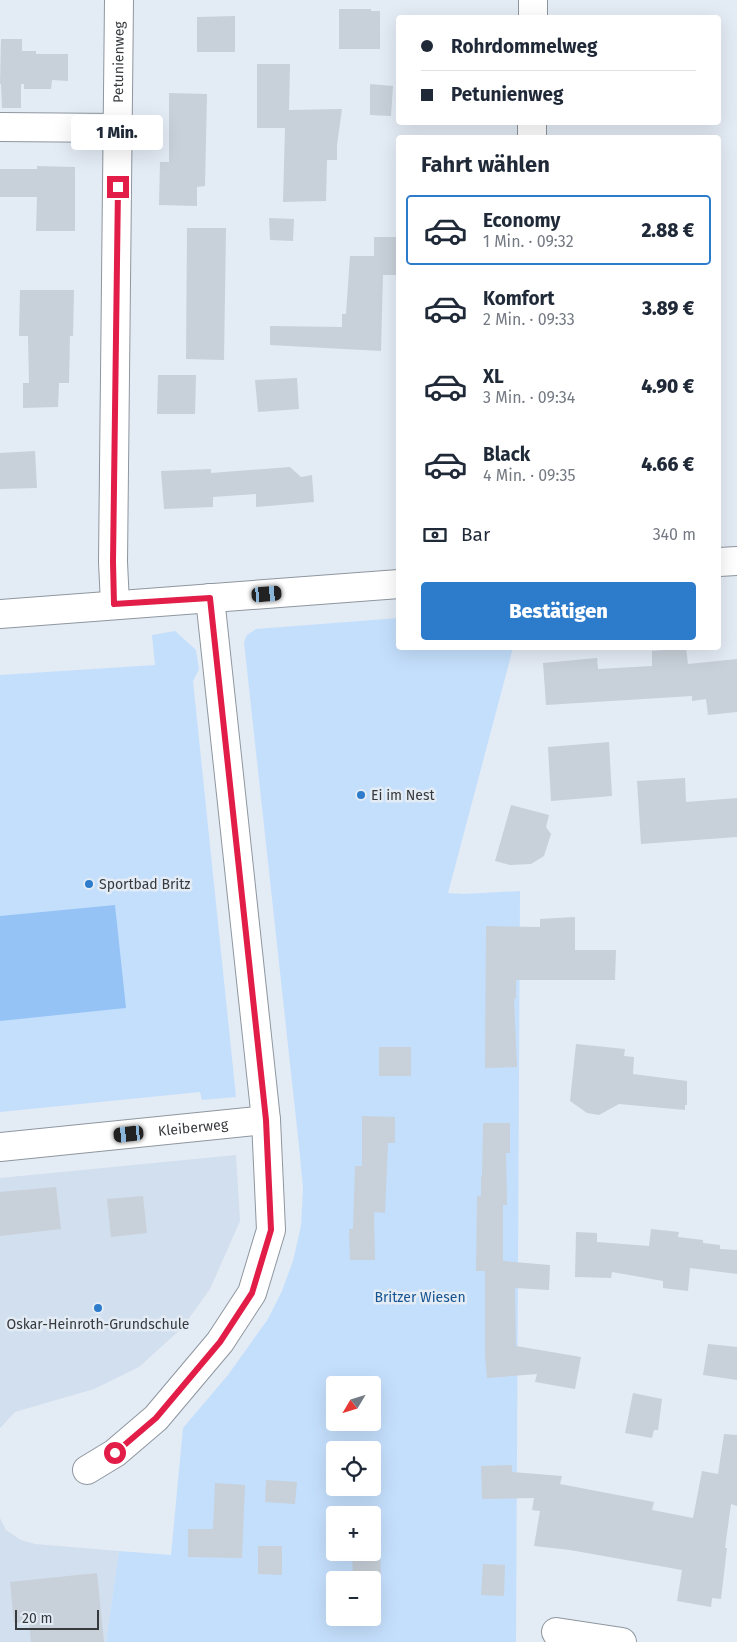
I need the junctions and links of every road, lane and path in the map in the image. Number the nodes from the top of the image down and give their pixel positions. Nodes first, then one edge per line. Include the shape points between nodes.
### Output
1 (119, 0) edge
2 (533, 0) edge
3 (533, 15) edge
4 (0, 127) edge
5 (118, 128) junction
6 (737, 561) edge
7 (721, 562) edge
8 (396, 584) edge
9 (210, 598) junction
10 (114, 604) junction
11 (0, 614) edge
12 (266, 1120) junction
13 (0, 1147) edge
14 (87, 1470) dead end
15 (556, 1632) dead end
16 (622, 1642) edge

1 - 5 street, Petunienweg
2 - 3 street
4 - 5 street
5 - 10 street, Petunienweg
6 - 7 street
8 - 9 street
9 - 10 street
9 - 12 street
10 - 11 street
12 - 13 street, Kleiberweg
12 - 14 street via 271,1230 252,1293 220,1342 156,1418 115,1453
15 - 16 street

